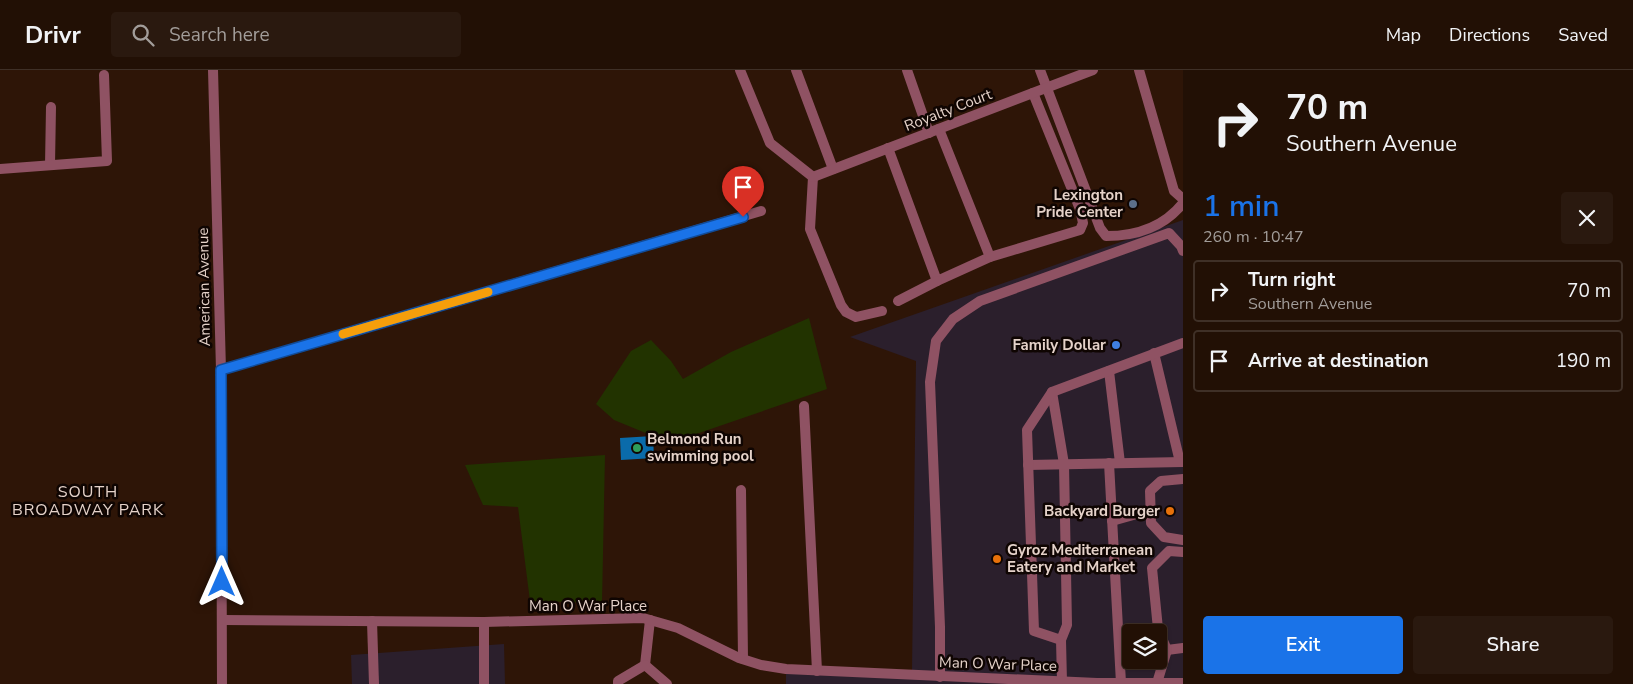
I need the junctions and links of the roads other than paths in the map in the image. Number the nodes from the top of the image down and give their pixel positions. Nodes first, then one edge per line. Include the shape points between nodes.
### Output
1 (213, 70) edge
2 (740, 70) edge
3 (796, 70) edge
4 (907, 70) edge
5 (1040, 70) edge
6 (1093, 70) edge
7 (1139, 70) edge
8 (104, 76) dead end
9 (1047, 88) junction
10 (1033, 93) junction
11 (51, 107) dead end
12 (934, 131) junction
13 (888, 148) junction
14 (50, 165) junction
15 (0, 169) edge
16 (833, 169) junction
17 (813, 177) junction
18 (1183, 199) edge
19 (1183, 203) edge
20 (762, 212) dead end
21 (1183, 251) edge
22 (990, 257) junction
23 (937, 280) junction
24 (898, 301) dead end
25 (882, 311) dead end
26 (1183, 343) edge
27 (1154, 354) junction
28 (221, 370) junction
29 (1109, 371) junction
30 (1052, 392) junction
31 (804, 406) dead end
32 (1181, 462) edge
33 (1120, 463) junction
34 (1064, 464) junction
35 (1109, 464) junction
36 (1028, 465) junction
37 (1183, 479) edge
38 (741, 490) dead end
39 (1151, 510) junction
40 (1112, 521) junction
41 (1183, 540) edge
42 (1183, 552) edge
43 (223, 620) junction
44 (650, 620) junction
45 (372, 621) junction
46 (484, 622) junction
47 (1158, 624) edge
48 (1062, 640) junction
49 (1183, 648) edge
50 (1167, 650) edge
51 (743, 659) junction
52 (645, 665) junction
53 (1161, 669) edge
54 (817, 671) junction
55 (940, 677) junction
56 (912, 680) edge
57 (1062, 682) junction
58 (1121, 683) edge
59 (1157, 683) junction
60 (1183, 683) edge
61 (222, 684) edge
62 (374, 684) edge
63 (484, 684) edge
64 (618, 684) edge
65 (667, 684) edge

1 - 28 street, American Avenue
2 - 17 street via 770,143
3 - 16 street
4 - 12 street
5 - 9 street
6 - 9 street, Royalty Court
7 - 18 street via 1174,191
8 - 14 street via 107,161
9 - 10 street, Royalty Court
9 - 19 street via 1100,228 1106,236 1126,236 1164,223
10 - 12 street, Royalty Court
10 - 22 street via 1083,223 1080,230
11 - 14 street
12 - 13 street, Royalty Court
12 - 22 street
13 - 16 street, Royalty Court
13 - 23 street
14 - 15 street
16 - 17 street, Royalty Court
17 - 25 street via 810,229 841,305 856,317
20 - 28 street
21 - 55 street via 1168,233 980,301 953,319 936,341 930,382
22 - 23 street
23 - 24 street
26 - 27 street
27 - 29 street
27 - 32 street
28 - 43 street, American Avenue
29 - 30 street
29 - 33 street
30 - 34 street
30 - 36 street via 1027,430
31 - 54 street
32 - 33 street
33 - 35 street
34 - 35 street
34 - 36 street
34 - 48 street via 1067,626
35 - 40 street
36 - 48 street via 1034,630
37 - 39 street via 1161,481 1150,491
38 - 51 street
39 - 40 street
39 - 41 street via 1152,523 1164,537
40 - 58 street
42 - 47 street via 1169,551 1152,568
43 - 45 street, Man O War Place
43 - 61 street, American Avenue
44 - 46 street, Man O War Place
44 - 51 street, Man O War Place via 678,628
44 - 52 street
45 - 46 street, Man O War Place
45 - 62 street
46 - 63 street
48 - 57 street
49 - 50 street
51 - 54 street, Man O War Place via 769,666
52 - 64 street
52 - 65 street
53 - 59 street
54 - 56 street, Man O War Place
55 - 56 street, Man O War Place
55 - 57 street, Man O War Place
57 - 58 street, Man O War Place
58 - 59 street, Man O War Place
59 - 60 street, Man O War Place

